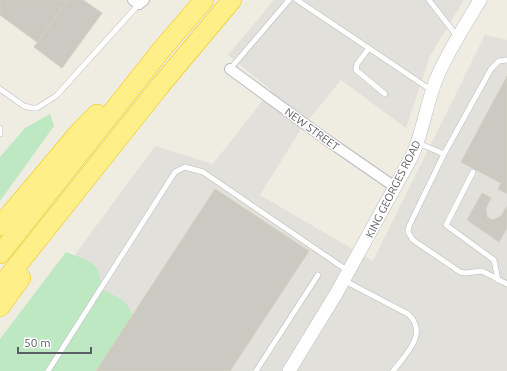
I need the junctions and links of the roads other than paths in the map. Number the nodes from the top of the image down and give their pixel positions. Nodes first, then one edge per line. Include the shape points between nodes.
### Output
1 (204, 0) edge
2 (232, 0) edge
3 (289, 0) edge
4 (297, 0) edge
5 (429, 0) edge
6 (480, 0) edge
7 (139, 1) edge
8 (458, 37) junction
9 (368, 48) junction
10 (162, 49) junction
11 (507, 60) edge
12 (230, 69) joint
13 (0, 89) edge
14 (431, 91) junction
15 (385, 94) dead end
16 (134, 118) junction
17 (0, 128) edge
18 (0, 134) edge
19 (418, 143) junction
20 (444, 154) junction
21 (473, 172) dead end
22 (395, 187) junction
23 (0, 226) edge
24 (0, 254) edge
25 (318, 275) dead end
26 (346, 276) junction
27 (498, 280) junction
28 (507, 284) edge
29 (0, 287) edge
30 (0, 307) edge
31 (48, 371) edge
32 (256, 371) edge
33 (289, 371) edge
34 (393, 371) edge

1 - 10 highway
2 - 16 highway
3 - 12 lane
4 - 9 lane
5 - 8 lane
6 - 8 street, KING GEORGES ROAD
7 - 13 lane via 56,96 37,108 32,108 24,106
8 - 14 street, KING GEORGES ROAD
9 - 14 lane
9 - 15 lane via 356,70
10 - 23 highway via 80,131
10 - 24 highway
11 - 20 lane via 498,62 491,69
12 - 22 street, NEW STREET
14 - 19 street, KING GEORGES ROAD
16 - 29 highway
16 - 30 highway
17 - 18 lane
19 - 20 lane
19 - 22 street, KING GEORGES ROAD
20 - 27 lane via 409,226 409,235 460,272 482,271
21 - 27 lane via 446,225 494,260
22 - 26 street, KING GEORGES ROAD
25 - 32 lane
26 - 31 lane via 203,172 185,167 175,172
26 - 33 street, KING GEORGES ROAD
26 - 34 lane via 413,319 418,330 416,339
27 - 28 lane

